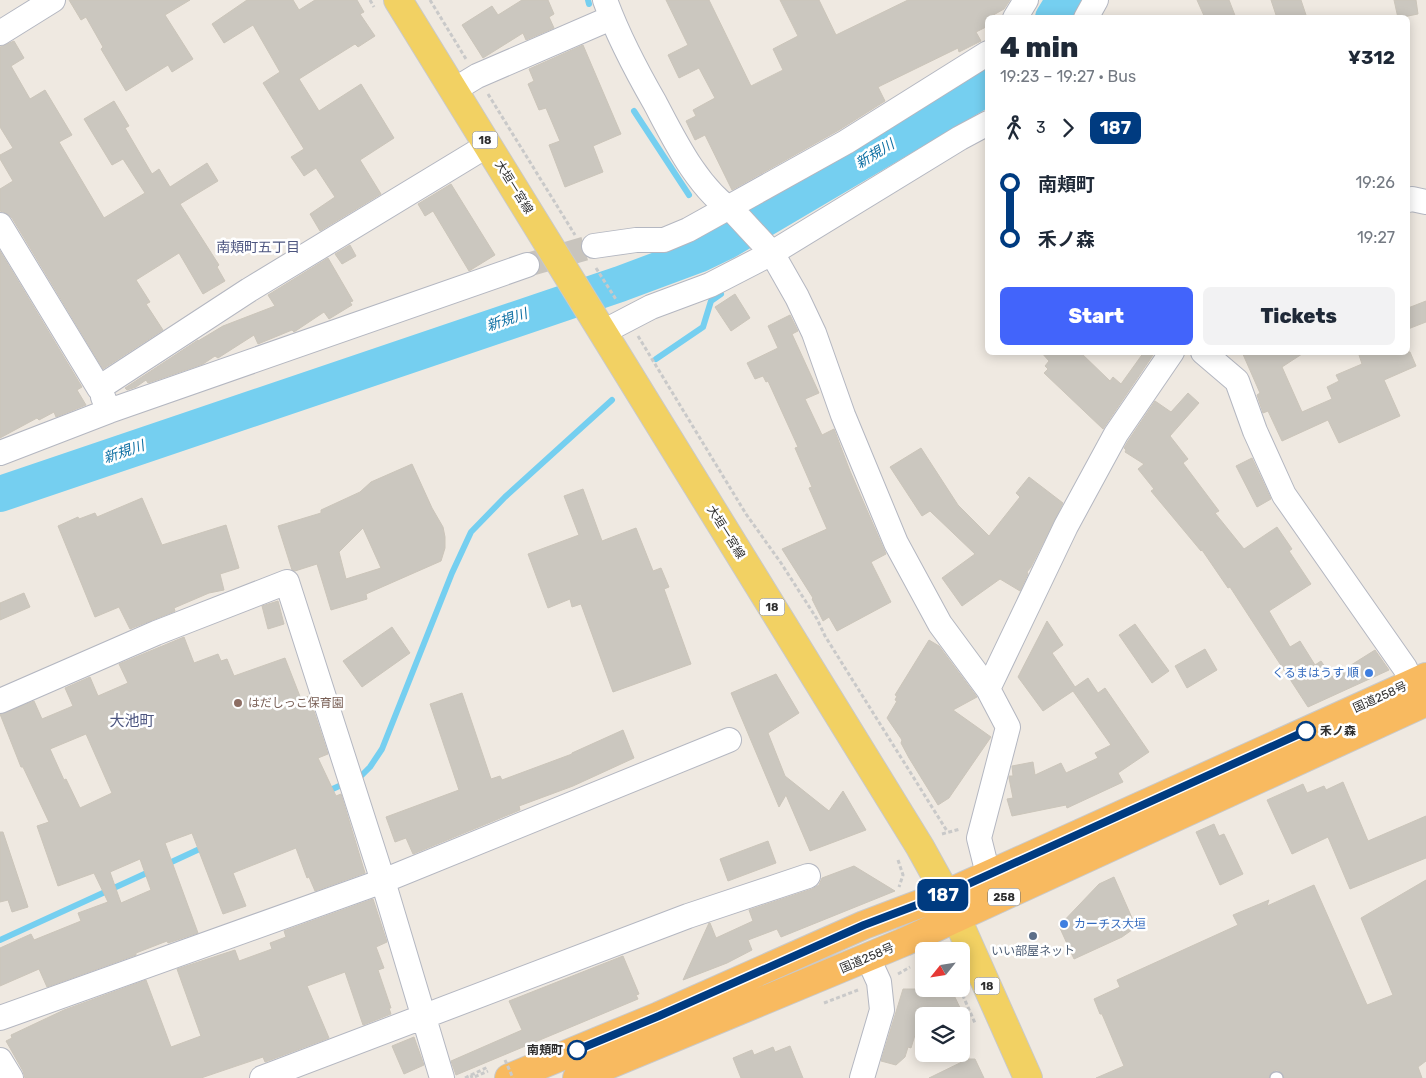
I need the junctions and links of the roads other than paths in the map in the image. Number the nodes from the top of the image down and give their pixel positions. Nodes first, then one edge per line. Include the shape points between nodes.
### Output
1 (53, 0) edge
2 (398, 0) edge
3 (1026, 0) edge
4 (1096, 0) edge
5 (608, 9) edge
6 (1017, 15) edge
7 (1088, 15) edge
8 (0, 33) edge
9 (985, 56) edge
10 (454, 90) junction
11 (985, 125) edge
12 (488, 146) junction
13 (1410, 200) edge
14 (1426, 202) edge
15 (731, 211) junction
16 (0, 225) edge
17 (769, 250) junction
18 (589, 252) tunnel mouth
19 (527, 265) tunnel mouth
20 (599, 326) junction
21 (1170, 355) edge
22 (1206, 355) edge
23 (100, 388) junction
24 (109, 411) junction
25 (0, 453) edge
26 (1421, 687) edge
27 (988, 688) junction
28 (0, 701) edge
29 (729, 740) dead end
30 (988, 874) junction
31 (808, 876) dead end
32 (383, 881) junction
33 (946, 894) junction
34 (958, 918) junction
35 (868, 958) junction
36 (424, 1017) junction
37 (0, 1018) edge
38 (0, 1060) edge
39 (507, 1069) edge
40 (11, 1078) edge
41 (262, 1078) edge
42 (442, 1078) edge
43 (577, 1078) edge
44 (862, 1078) edge
45 (1028, 1078) edge

1 - 8 street
2 - 10 main road, 大垣一宮線 / 18
3 - 6 street
4 - 7 street
5 - 10 street
5 - 15 street via 676,142 704,185
9 - 15 street
10 - 12 main road, 大垣一宮線 / 18
11 - 17 street
12 - 20 main road, 大垣一宮線 / 18
12 - 23 street via 249,290
13 - 14 street
15 - 17 street
15 - 18 street via 664,240 636,240
16 - 23 street
17 - 20 street via 710,285
17 - 27 street via 798,297 896,543 940,624
19 - 24 street
20 - 33 main road, 大垣一宮線 / 18
21 - 27 street via 1111,442 1066,526
22 - 26 street via 1236,381 1284,495
23 - 24 street
24 - 25 street
26 - 30 highway, 国道258号 / 258
26 - 34 highway, 国道258号 / 258
27 - 30 street via 1008,727 979,838
28 - 32 street via 156,633 287,582
29 - 32 street
30 - 33 highway, 国道258号 / 258
31 - 36 street via 688,916
32 - 36 street
32 - 37 street
33 - 34 main road, 大垣一宮線 / 18
33 - 39 highway, 国道258号 / 258 via 864,925 659,1016
34 - 35 highway, 国道258号 / 258
34 - 45 main road, 大垣一宮線 / 18
35 - 43 highway, 国道258号 / 258
35 - 44 street via 879,982 882,1010
36 - 41 street
36 - 42 street
38 - 40 street

